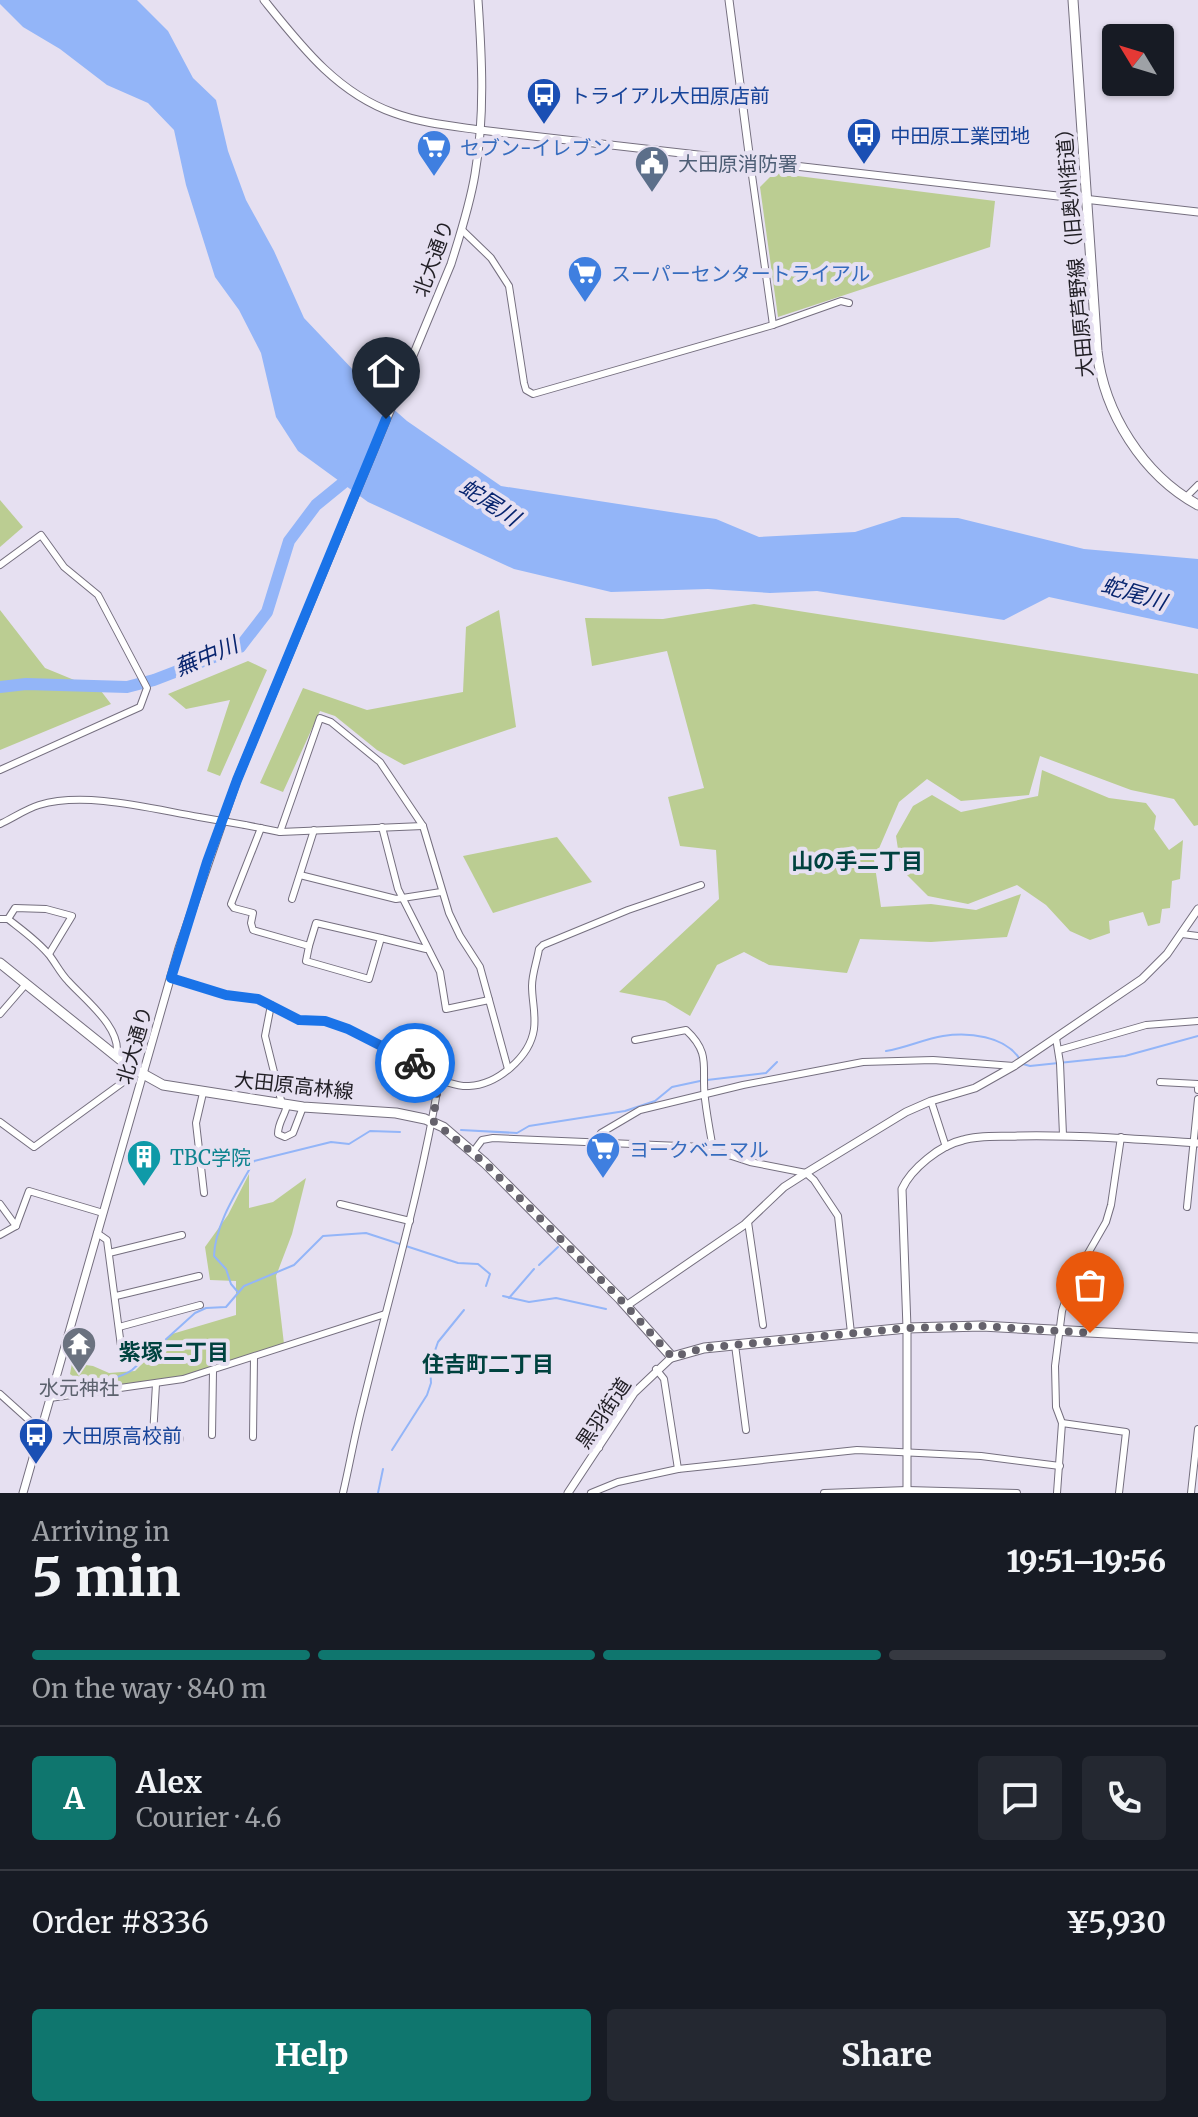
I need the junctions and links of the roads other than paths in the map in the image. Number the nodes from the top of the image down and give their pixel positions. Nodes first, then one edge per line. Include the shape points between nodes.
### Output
1 (264, 0) edge
2 (478, 0) edge
3 (729, 0) edge
4 (1073, 0) edge
5 (480, 130) junction
6 (750, 161) junction
7 (1087, 198) junction
8 (1198, 212) edge
9 (462, 230) junction
10 (849, 303) dead end
11 (773, 325) junction
12 (1198, 485) edge
13 (1186, 497) junction
14 (1198, 505) edge
15 (0, 565) edge
16 (0, 770) edge
17 (0, 824) edge
18 (423, 826) junction
19 (382, 827) junction
20 (261, 828) junction
21 (314, 830) junction
22 (280, 832) junction
23 (300, 875) junction
24 (701, 885) dead end
25 (441, 892) junction
26 (292, 899) dead end
27 (402, 899) junction
28 (1198, 909) edge
29 (4, 919) edge
30 (1182, 934) junction
31 (1198, 936) edge
32 (381, 938) junction
33 (309, 946) junction
34 (426, 949) junction
35 (49, 954) junction
36 (0, 963) edge
37 (171, 978) junction
38 (26, 984) junction
39 (489, 1000) junction
40 (271, 1005) junction
41 (0, 1014) edge
42 (1198, 1021) edge
43 (1056, 1038) junction
44 (635, 1040) dead end
45 (1059, 1050) junction
46 (116, 1057) junction
47 (1014, 1066) junction
48 (508, 1069) junction
49 (140, 1074) junction
50 (439, 1080) junction
51 (1160, 1082) dead end
52 (1198, 1090) edge
53 (203, 1093) junction
54 (704, 1096) junction
55 (1198, 1099) edge
56 (931, 1101) junction
57 (284, 1105) junction
58 (303, 1107) junction
59 (433, 1121) junction
60 (0, 1122) edge
61 (1063, 1135) junction
62 (1121, 1137) junction
63 (596, 1142) junction
64 (1196, 1143) edge
65 (946, 1147) junction
66 (713, 1149) junction
67 (473, 1152) junction
68 (806, 1173) junction
69 (204, 1193) dead end
70 (0, 1204) edge
71 (340, 1204) dead end
72 (1187, 1207) dead end
73 (103, 1213) junction
74 (410, 1221) junction
75 (748, 1222) junction
76 (16, 1226) junction
77 (97, 1233) junction
78 (0, 1235) edge
79 (182, 1235) dead end
80 (109, 1253) junction
81 (199, 1276) dead end
82 (116, 1296) junction
83 (200, 1305) dead end
84 (626, 1306) junction
85 (385, 1314) junction
86 (763, 1325) dead end
87 (119, 1327) junction
88 (907, 1328) junction
89 (1059, 1331) junction
90 (851, 1333) junction
91 (1198, 1338) edge
92 (735, 1345) junction
93 (121, 1346) dead end
94 (254, 1357) junction
95 (672, 1357) junction
96 (656, 1369) junction
97 (213, 1371) junction
98 (156, 1384) junction
99 (0, 1394) edge
100 (50, 1398) junction
101 (1062, 1423) junction
102 (1198, 1429) edge
103 (40, 1430) junction
104 (746, 1430) dead end
105 (582, 1431) dead end
106 (212, 1435) dead end
107 (253, 1437) dead end
108 (180, 1439) dead end
109 (599, 1448) junction
110 (908, 1451) junction
111 (1060, 1466) junction
112 (678, 1469) junction
113 (907, 1492) edge
114 (996, 1492) edge
115 (23, 1493) edge
116 (343, 1493) edge
117 (568, 1493) edge
118 (591, 1493) edge
119 (824, 1493) edge
120 (1017, 1493) edge
121 (1057, 1493) edge
122 (1119, 1493) edge
123 (1191, 1493) edge

1 - 5 street via 324,70 360,97 410,118
2 - 5 street, 北大通り
3 - 6 street
4 - 7 main road, 大田原芦野線（旧奥州街道）
5 - 6 street
5 - 9 street, 北大通り
6 - 7 street
6 - 11 street
7 - 8 street
7 - 13 main road, 大田原芦野線（旧奥州街道） via 1104,391 1151,467
9 - 11 street via 491,258 509,286 524,383 533,394
9 - 37 street, 北大通り via 237,780
10 - 11 street via 841,301
12 - 13 street
13 - 14 main road, 大田原芦野線（旧奥州街道）
15 - 16 street via 41,535 64,567 98,595 147,688 140,707
17 - 20 street, bridge via 59,801 114,802
18 - 19 street
18 - 22 street via 380,762 320,718
18 - 25 street
19 - 21 street
19 - 27 street
20 - 22 street
20 - 33 street via 231,904 253,913 253,930
21 - 22 street
21 - 23 street
23 - 26 street
23 - 27 street
24 - 48 street via 543,945 532,985 534,1031 529,1046
25 - 27 street
25 - 39 street via 475,956
27 - 34 street
28 - 30 street
29 - 35 street
29 - 35 street via 15,908 72,916
30 - 31 street
30 - 43 street via 1142,979
32 - 33 street via 316,923
32 - 33 street via 369,979 306,961
32 - 34 street
34 - 39 street via 440,972 446,1009
35 - 46 street via 103,1018 116,1041
36 - 38 main road, 大田原高林線
37 - 40 street
37 - 49 street, 北大通り
38 - 41 street
38 - 46 main road, 大田原高林線
39 - 48 street
40 - 50 street via 299,1020 348,1029
40 - 57 street via 265,1036
42 - 45 street via 1146,1025
43 - 45 street
43 - 47 street
44 - 54 street via 686,1030 699,1042 705,1058
45 - 61 street
46 - 49 main road, 大田原高林線
47 - 54 street via 863,1062
47 - 56 street via 975,1088
48 - 50 street via 490,1082 467,1087
49 - 53 main road, 大田原高林線
49 - 60 street via 34,1147
49 - 73 street, 北大通り
50 - 59 street
51 - 52 street via 1198,1084
53 - 57 main road, 大田原高林線
53 - 69 street via 196,1123
54 - 63 street via 640,1110 601,1133
54 - 66 street
55 - 64 street
56 - 65 street
56 - 68 street
57 - 58 main road, 大田原高林線
57 - 58 street via 278,1134 285,1137 293,1133
58 - 59 main road, 大田原高林線
59 - 67 main road, 大田原高林線
59 - 74 street
61 - 62 street
61 - 65 street via 980,1138
62 - 64 street
62 - 89 street via 1106,1222 1071,1283
63 - 66 street
63 - 67 street via 493,1138 482,1140
64 - 72 street
65 - 88 street via 908,1176 902,1189
66 - 68 street
67 - 84 main road, 大田原高林線
68 - 75 street
68 - 90 street via 838,1216
70 - 76 street
71 - 74 street
73 - 76 street via 29,1191
73 - 77 street, 北大通り
74 - 85 street
75 - 84 street
75 - 86 street
76 - 78 street
77 - 80 street via 107,1240
77 - 100 street, 北大通り
79 - 80 street
80 - 82 street
81 - 82 street
82 - 87 street
83 - 87 street
84 - 95 main road, 大田原高林線
85 - 94 street
85 - 116 street
87 - 93 street
88 - 89 main road
88 - 90 main road
88 - 110 street
89 - 91 main road
89 - 101 street via 1056,1407
90 - 92 main road
92 - 95 main road
92 - 104 street
94 - 97 street
94 - 107 street
95 - 96 street, 黒羽街道
96 - 109 street, 黒羽街道
96 - 112 street via 664,1379
97 - 98 street
97 - 106 street
98 - 100 street
98 - 108 street via 153,1436
99 - 103 street
100 - 103 street, 北大通り
101 - 111 street
101 - 122 street via 1126,1432
102 - 123 street
103 - 115 street, 北大通り
105 - 109 street
109 - 117 street, 黒羽街道
110 - 111 street
110 - 112 street via 857,1450
110 - 113 street
111 - 121 street
112 - 118 street
113 - 114 street
113 - 119 street
114 - 120 street

